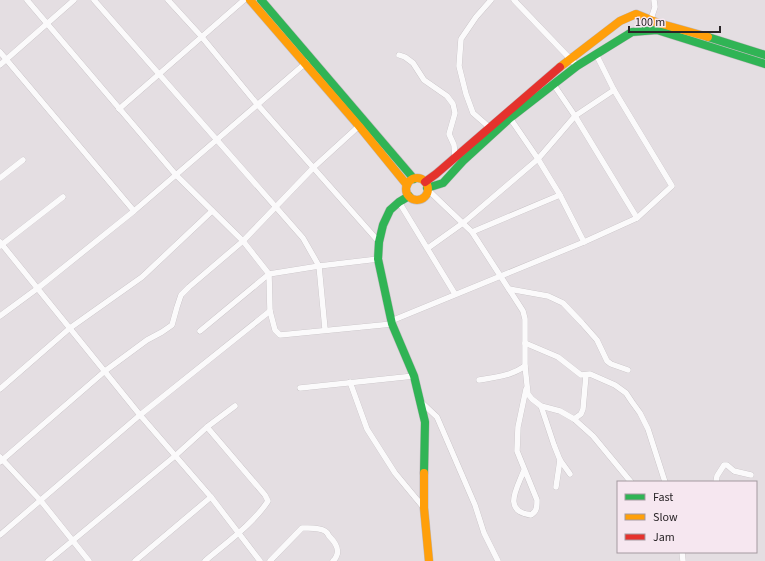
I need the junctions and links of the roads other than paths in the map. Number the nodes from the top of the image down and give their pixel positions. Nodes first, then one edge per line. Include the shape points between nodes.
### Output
1 (27, 0) edge
2 (74, 0) edge
3 (94, 0) edge
4 (168, 0) edge
5 (244, 0) edge
6 (250, 0) edge
7 (261, 0) edge
8 (491, 0) edge
9 (514, 0) edge
10 (654, 0) edge
11 (651, 19) junction
12 (47, 25) junction
13 (201, 36) junction
14 (0, 52) edge
15 (596, 54) junction
16 (399, 55) dead end
17 (765, 55) edge
18 (571, 58) junction
19 (7, 59) junction
20 (308, 61) junction
21 (765, 64) edge
22 (0, 65) edge
23 (577, 66) junction
24 (158, 73) junction
25 (554, 85) junction
26 (614, 90) junction
27 (258, 104) junction
28 (119, 109) junction
29 (575, 116) junction
30 (510, 118) junction
31 (359, 126) junction
32 (489, 127) junction
33 (217, 139) junction
34 (455, 156) junction
35 (538, 159) junction
36 (23, 160) dead end
37 (314, 167) junction
38 (176, 175) junction
39 (0, 178) edge
40 (414, 179) junction
41 (407, 185) junction
42 (426, 187) junction
43 (560, 195) junction
44 (409, 196) junction
45 (63, 197) dead end
46 (399, 202) junction
47 (276, 207) junction
48 (134, 211) junction
49 (212, 211) junction
50 (637, 218) junction
51 (463, 223) junction
52 (472, 232) junction
53 (243, 241) junction
54 (379, 242) junction
55 (584, 242) junction
56 (1, 244) edge
57 (428, 248) junction
58 (378, 259) junction
59 (319, 266) junction
60 (269, 274) junction
61 (501, 277) junction
62 (38, 288) junction
63 (510, 289) junction
64 (455, 294) junction
65 (270, 311) junction
66 (0, 316) edge
67 (392, 322) junction
68 (70, 328) junction
69 (325, 329) junction
70 (200, 331) dead end
71 (525, 343) junction
72 (525, 366) junction
73 (628, 370) dead end
74 (105, 371) junction
75 (586, 375) junction
76 (414, 376) junction
77 (479, 380) dead end
78 (350, 382) junction
79 (528, 382) junction
80 (300, 388) dead end
81 (0, 389) edge
82 (421, 402) junction
83 (235, 406) dead end
84 (541, 406) junction
85 (140, 415) junction
86 (574, 419) junction
87 (207, 427) junction
88 (175, 456) junction
89 (1, 460) edge
90 (560, 460) junction
91 (524, 470) junction
92 (570, 474) dead end
93 (751, 475) dead end
94 (630, 481) edge
95 (665, 481) edge
96 (716, 481) edge
97 (556, 487) dead end
98 (211, 497) junction
99 (41, 501) junction
100 (424, 508) junction
101 (239, 532) junction
102 (0, 535) edge
103 (72, 540) junction
104 (48, 561) edge
105 (89, 561) edge
106 (135, 561) edge
107 (205, 561) edge
108 (260, 561) edge
109 (270, 561) edge
110 (333, 561) edge
111 (429, 561) edge
112 (498, 561) edge

1 - 12 street
2 - 12 street
3 - 24 street
4 - 13 street
5 - 13 street
6 - 20 main road
7 - 20 main road
8 - 32 street via 461,40 459,66 473,113
9 - 18 street
10 - 11 street via 655,7
11 - 17 main road
11 - 18 main road via 636,14 620,21
12 - 19 street
12 - 28 street
13 - 24 street
13 - 27 street
14 - 19 street
15 - 21 main road via 632,32 657,30
15 - 23 main road
15 - 26 street
16 - 34 street via 406,57 424,80 447,96 453,104 455,113 449,134
18 - 23 street
18 - 32 main road
19 - 22 street
19 - 48 street
20 - 27 street
20 - 31 main road
20 - 40 main road
23 - 25 main road
24 - 28 street
24 - 33 street
25 - 29 street
25 - 30 main road
26 - 29 street
26 - 50 street via 672,186
27 - 33 street
27 - 37 street
28 - 38 street
29 - 35 street
29 - 50 street
30 - 35 street
30 - 42 main road via 443,183
31 - 37 street
31 - 41 main road
32 - 34 main road
33 - 38 street
33 - 47 street
34 - 42 main road
35 - 43 street
35 - 51 street
36 - 39 street
37 - 47 street
37 - 54 street
38 - 48 street
38 - 49 street
40 - 41 main road
40 - 42 main road via 419,179
41 - 44 main road via 406,191
42 - 44 main road via 425,196 422,198 415,200
42 - 51 street
43 - 52 street
43 - 55 street
44 - 46 main road
45 - 56 street
46 - 54 main road via 390,210
46 - 57 street
47 - 53 street
47 - 59 street via 304,238
48 - 62 street
49 - 53 street
49 - 68 street via 142,277
50 - 55 street
51 - 52 street
51 - 57 street
52 - 61 street
53 - 60 street
53 - 74 street via 189,286 176,307 172,325
54 - 58 main road
55 - 61 street
56 - 62 street
57 - 64 street
58 - 59 street
58 - 67 main road
59 - 60 street
59 - 69 street
60 - 65 street
60 - 70 street
61 - 63 street
61 - 64 street
62 - 66 street
62 - 68 street
63 - 71 street via 523,311
63 - 73 street via 548,296 563,303 597,340 607,361
64 - 67 street
65 - 69 street via 275,330 280,334
65 - 85 street
67 - 69 street
67 - 76 main road
68 - 74 street
68 - 81 street
71 - 72 street
71 - 75 street via 558,357 581,375
72 - 77 street via 507,375
72 - 79 street
74 - 85 street
74 - 89 street
75 - 86 street via 583,409
75 - 95 street via 590,374 615,385 626,393 648,429
76 - 78 street
76 - 82 main road
78 - 80 street
78 - 100 street via 367,429 394,473
79 - 84 street via 528,394
79 - 91 street via 517,440 517,452
82 - 100 main road via 425,422
82 - 112 street via 437,417
83 - 87 street
84 - 86 street via 560,411
84 - 90 street
85 - 88 street
85 - 99 street
86 - 94 street via 593,436
87 - 88 street
87 - 101 street via 268,501
88 - 98 street
88 - 103 street
89 - 99 street
90 - 92 street
90 - 97 street
91 - 91 street via 537,500 535,513 531,515 520,512 514,503 513,496
93 - 96 street via 734,471 724,465
98 - 101 street
98 - 106 street
99 - 102 street
99 - 103 street
100 - 111 main road
101 - 107 street
101 - 108 street
103 - 104 street
103 - 105 street
109 - 110 street via 302,528 325,531 336,543 338,552

